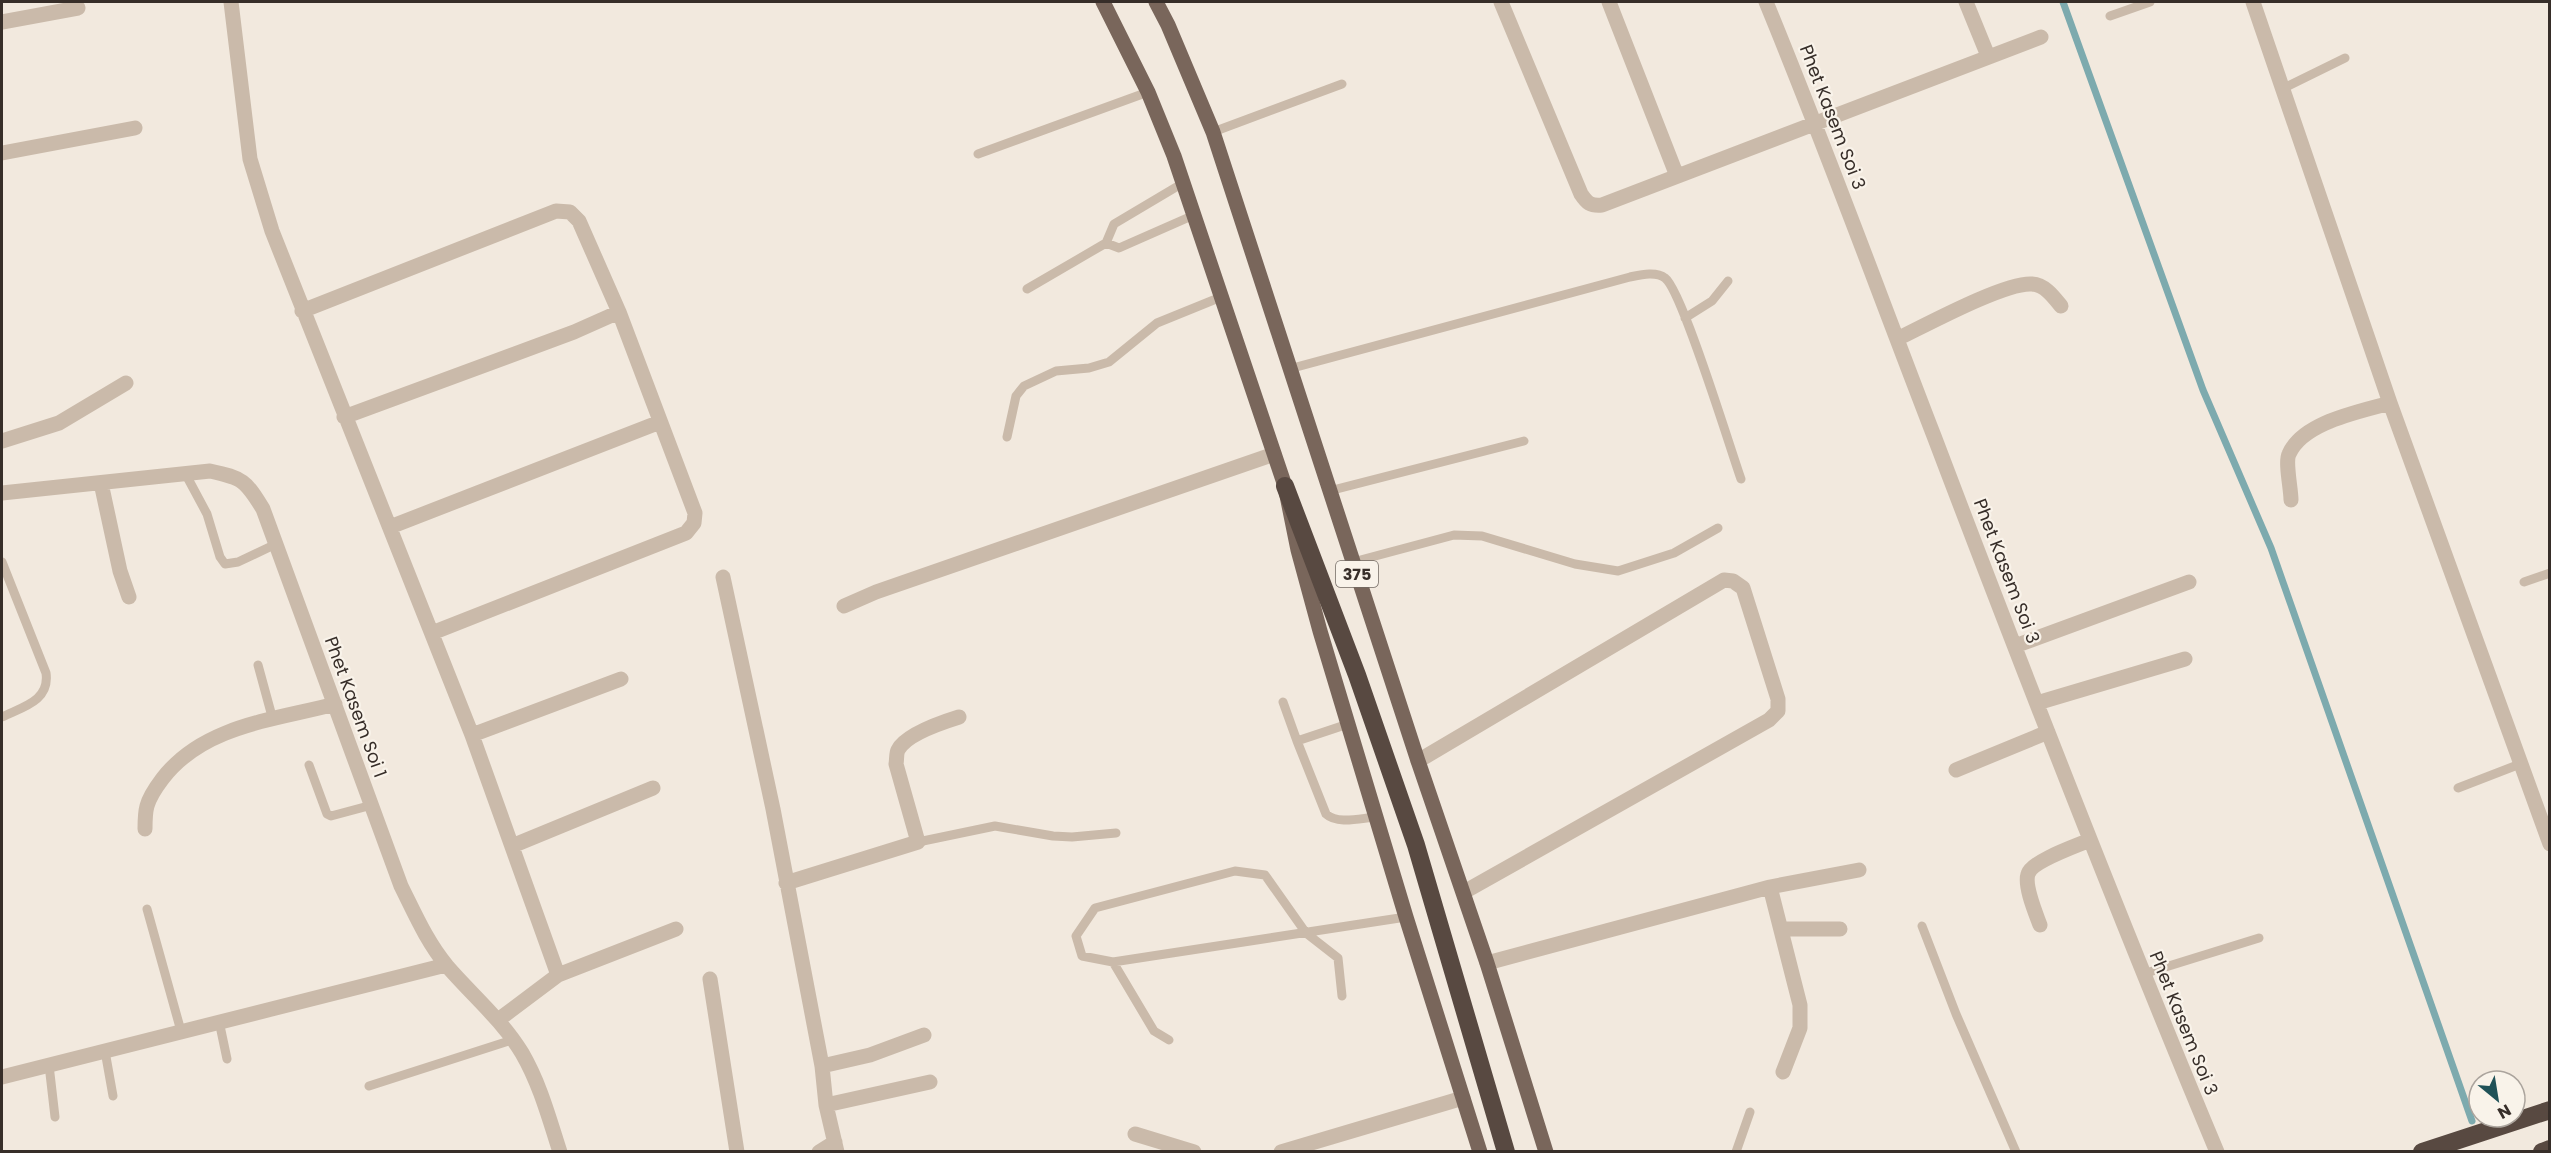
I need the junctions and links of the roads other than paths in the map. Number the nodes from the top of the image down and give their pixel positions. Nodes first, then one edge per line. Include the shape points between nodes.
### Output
1 (231, 2) edge
2 (1104, 2) edge
3 (1155, 2) edge
4 (1501, 2) edge
5 (1609, 2) edge
6 (1767, 2) edge
7 (1966, 2) edge
8 (2150, 2) edge
9 (2253, 2) edge
10 (78, 9) dead end
11 (2110, 16) dead end
12 (2, 22) edge
13 (2041, 37) dead end
14 (1988, 56) junction
15 (2345, 58) dead end
16 (1342, 84) dead end
17 (2282, 89) junction
18 (1148, 92) junction
19 (1816, 124) junction
20 (135, 128) dead end
21 (1212, 132) junction
22 (2, 153) edge
23 (978, 154) dead end
24 (1677, 176) junction
25 (1183, 183) junction
26 (1194, 216) junction
27 (1106, 243) junction
28 (1728, 281) dead end
29 (1027, 289) dead end
30 (1221, 297) junction
31 (2061, 306) dead end
32 (302, 311) junction
33 (619, 312) junction
34 (1686, 318) junction
35 (1897, 339) junction
36 (1289, 369) junction
37 (126, 384) dead end
38 (2390, 403) junction
39 (344, 417) junction
40 (660, 422) junction
41 (1007, 437) dead end
42 (2, 441) edge
43 (1524, 441) dead end
44 (1274, 454) junction
45 (185, 473) junction
46 (1741, 479) dead end
47 (101, 483) junction
48 (1285, 486) junction
49 (1329, 491) junction
50 (2, 493) edge
51 (2291, 500) dead end
52 (390, 527) junction
53 (1718, 528) dead end
54 (276, 544) junction
55 (2, 562) edge
56 (1353, 562) junction
57 (2550, 573) edge
58 (723, 577) dead end
59 (2189, 582) dead end
60 (2524, 582) dead end
61 (129, 597) dead end
62 (844, 606) dead end
63 (432, 633) junction
64 (2015, 646) junction
65 (2185, 659) dead end
66 (258, 665) dead end
67 (621, 679) dead end
68 (1283, 702) dead end
69 (2037, 703) junction
70 (335, 704) junction
71 (2, 717) edge
72 (959, 717) dead end
73 (273, 720) junction
74 (1348, 724) junction
75 (2048, 732) junction
76 (472, 735) junction
77 (1297, 741) junction
78 (1418, 761) junction
79 (2520, 764) junction
80 (309, 765) dead end
81 (1956, 770) dead end
82 (653, 788) dead end
83 (2458, 788) dead end
84 (372, 805) junction
85 (1376, 817) junction
86 (145, 829) dead end
87 (1116, 832) dead end
88 (2090, 840) junction
89 (918, 842) junction
90 (2550, 844) edge
91 (512, 846) junction
92 (1859, 870) dead end
93 (786, 883) junction
94 (1770, 887) junction
95 (1464, 892) junction
96 (147, 909) dead end
97 (1406, 917) junction
98 (1922, 926) dead end
99 (2040, 926) dead end
100 (676, 929) dead end
101 (1781, 929) junction
102 (1840, 929) dead end
103 (1306, 933) junction
104 (2259, 938) dead end
105 (1113, 962) junction
106 (1487, 963) junction
107 (446, 965) junction
108 (2143, 974) junction
109 (558, 975) junction
110 (710, 979) dead end
111 (1342, 996) dead end
112 (498, 1020) junction
113 (219, 1022) junction
114 (182, 1031) junction
115 (924, 1035) dead end
116 (512, 1040) junction
117 (1169, 1040) dead end
118 (105, 1050) junction
119 (227, 1059) dead end
120 (49, 1065) junction
121 (822, 1066) junction
122 (1783, 1072) dead end
123 (2, 1077) edge
124 (930, 1082) dead end
125 (369, 1086) dead end
126 (112, 1096) dead end
127 (1463, 1098) junction
128 (826, 1105) junction
129 (2550, 1110) edge
130 (1750, 1112) dead end
131 (55, 1117) dead end
132 (1135, 1134) dead end
133 (836, 1147) edge
134 (2550, 1149) edge
135 (560, 1152) edge
136 (737, 1152) edge
137 (819, 1152) edge
138 (1194, 1152) edge
139 (1281, 1152) edge
140 (1480, 1152) edge
141 (1506, 1152) edge
142 (1546, 1152) edge
143 (1736, 1152) edge
144 (2016, 1152) edge
145 (2217, 1152) edge
146 (2422, 1152) edge
147 (2542, 1152) edge

1 - 32 street via 250,159
2 - 18 main road, 375
3 - 21 main road, 375
4 - 24 street via 1587,203 1602,205
5 - 24 street
6 - 19 street, Phet Kasem Soi 3
7 - 14 street
8 - 11 lane
9 - 17 street
10 - 12 street
13 - 14 street
14 - 19 street
15 - 17 lane
16 - 21 lane
17 - 38 street
18 - 23 lane
18 - 25 main road, 375
19 - 24 street
19 - 35 street, Phet Kasem Soi 3
20 - 22 street
21 - 36 main road, 375
25 - 26 main road, 375
25 - 27 lane via 1114,224
26 - 27 lane via 1119,248
26 - 30 main road, 375
27 - 29 lane
28 - 34 lane via 1712,302
30 - 41 lane via 1157,323 1109,362 1056,371 1024,386 1016,396
30 - 44 main road, 375
31 - 35 street via 2048,290 2033,284 2010,286
32 - 33 street via 556,211 570,212 579,221
32 - 39 street
33 - 39 street
33 - 40 street
34 - 36 lane via 1672,284 1663,276 1650,274
34 - 46 lane
35 - 64 street, Phet Kasem Soi 3
36 - 49 main road, 375
37 - 42 street via 59,423
38 - 51 street via 2327,422 2299,438 2288,456
38 - 79 street
39 - 52 street
40 - 52 street
40 - 63 street via 695,513 694,523 686,533
43 - 49 lane
44 - 48 main road, 375
44 - 62 street
45 - 47 street, Phet Kasem Soi 1
45 - 54 street, Phet Kasem Soi 1 via 210,471 236,476 259,502
45 - 54 lane via 207,514 225,564
47 - 50 street, Phet Kasem Soi 1
47 - 61 street
48 - 74 main road, 375 via 1298,550
48 - 141 highway via 1357,675 1416,846
49 - 56 main road, 375
52 - 63 street
53 - 56 lane via 1674,554 1618,571 1575,564 1482,536 1454,535
54 - 70 street, Phet Kasem Soi 1
55 - 71 lane via 47,683 37,700
56 - 78 main road, 375
57 - 60 lane
58 - 93 street
59 - 64 street
63 - 76 street
64 - 69 street, Phet Kasem Soi 3
65 - 69 street
66 - 73 lane
67 - 76 street
68 - 77 lane
69 - 75 street, Phet Kasem Soi 3
70 - 73 street
70 - 84 street, Phet Kasem Soi 1
72 - 89 street via 920,733 897,752 896,764
73 - 86 street via 227,731 189,751 154,789 147,806
74 - 77 lane
74 - 85 main road, 375
75 - 81 street
75 - 88 street, Phet Kasem Soi 3
76 - 91 street
77 - 85 lane via 1326,814 1339,820
78 - 95 main road, 375
78 - 95 street via 1724,580 1743,588 1778,699 1778,711 1769,720
79 - 83 lane
79 - 90 street
80 - 84 lane via 327,814
82 - 91 street
84 - 107 street, Phet Kasem Soi 1 via 401,886 425,935
85 - 97 main road, 375
87 - 89 lane via 1063,836 995,826
88 - 99 street via 2032,866 2027,875
88 - 108 street, Phet Kasem Soi 3
89 - 93 street
91 - 109 street
92 - 94 street
93 - 121 street
94 - 101 street
94 - 106 street
95 - 106 main road, 375
96 - 114 lane
97 - 103 lane
97 - 127 main road, 375
98 - 144 lane
100 - 109 street
101 - 102 street
101 - 122 street via 1800,1005 1800,1028
103 - 105 lane
103 - 105 lane via 1265,875 1235,871 1095,908 1076,936 1083,956
103 - 111 lane via 1338,958
104 - 108 lane
105 - 117 lane via 1154,1030
106 - 142 main road, 375
107 - 112 street, Phet Kasem Soi 1
107 - 113 street
108 - 145 street, Phet Kasem Soi 3
109 - 112 street
110 - 136 street
112 - 116 street, Phet Kasem Soi 1
113 - 114 street
113 - 119 lane
114 - 118 street
115 - 121 street via 870,1055
116 - 125 lane
116 - 135 street, Phet Kasem Soi 1 via 534,1077
118 - 120 street
118 - 126 lane
120 - 123 street
120 - 131 lane
121 - 128 street
124 - 128 street
127 - 139 street
127 - 140 main road, 375
128 - 133 street
129 - 146 highway
130 - 143 lane
132 - 138 street
133 - 137 street
134 - 147 highway

